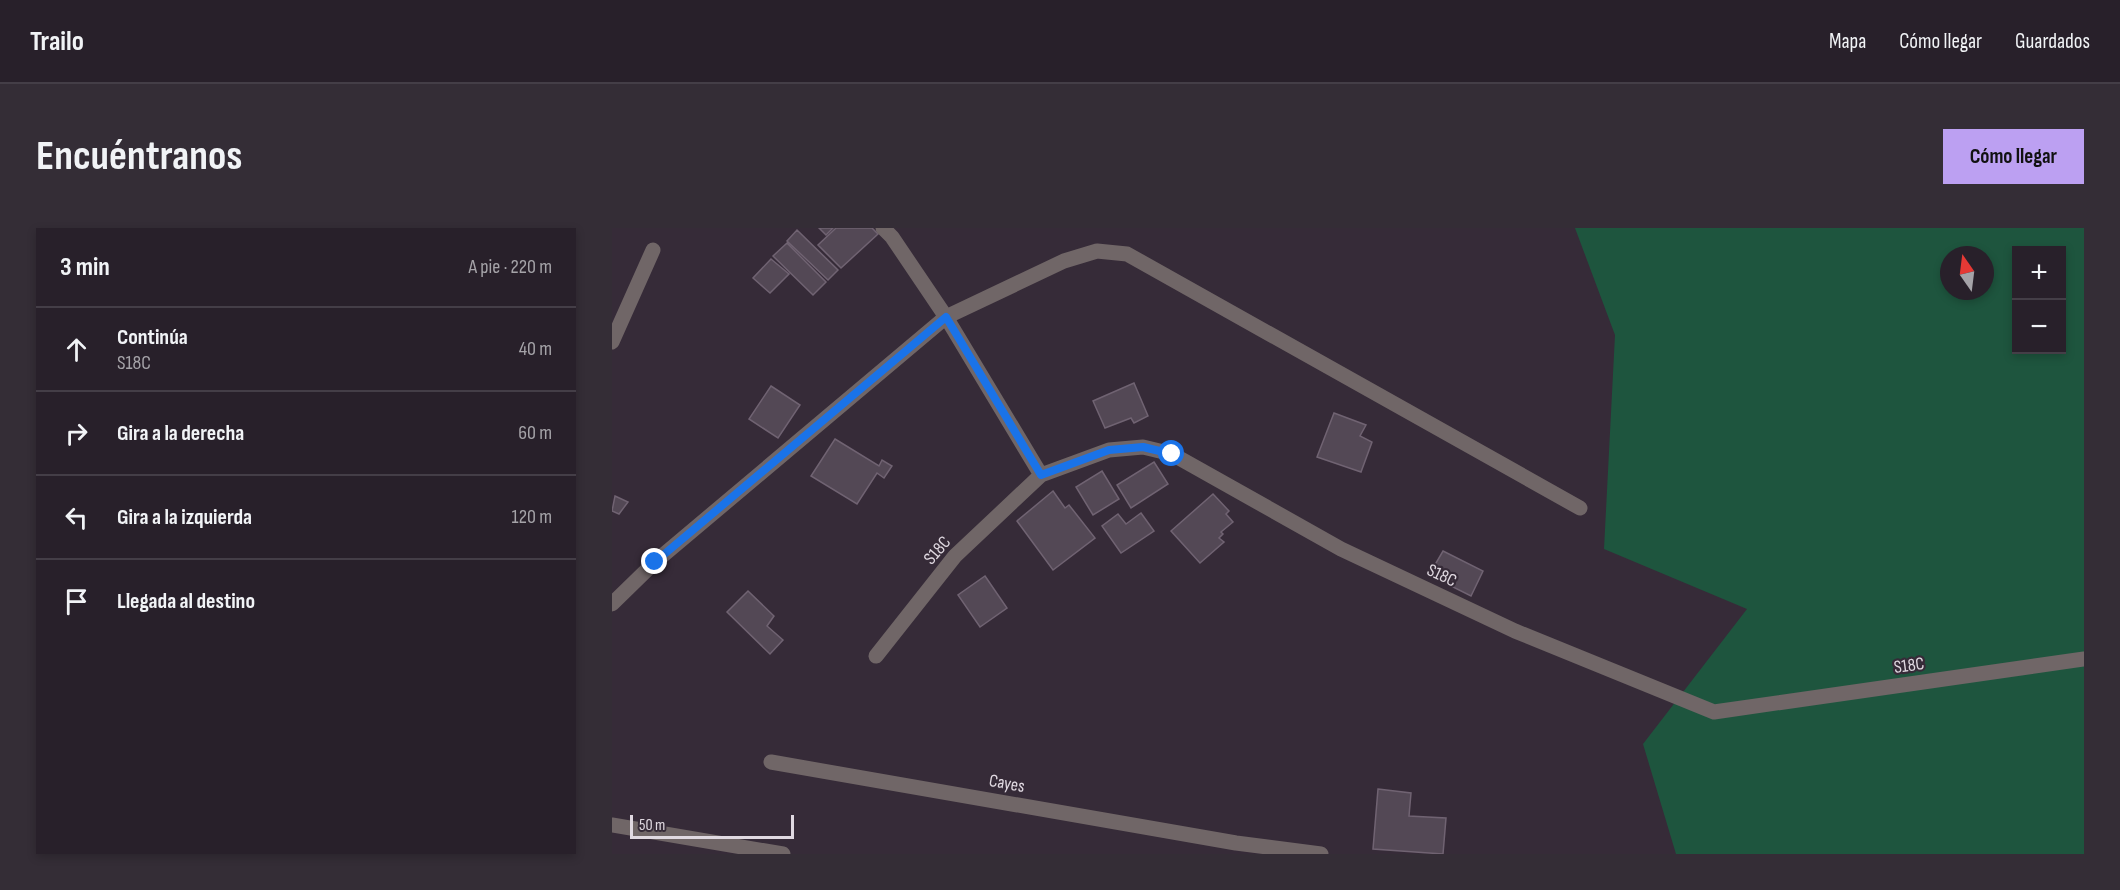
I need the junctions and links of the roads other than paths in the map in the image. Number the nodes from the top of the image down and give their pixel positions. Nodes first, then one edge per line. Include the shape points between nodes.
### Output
1 (883, 228) edge
2 (653, 250) dead end
3 (946, 317) junction
4 (612, 342) edge
5 (1041, 475) junction
6 (1580, 508) dead end
7 (612, 604) edge
8 (876, 656) dead end
9 (2084, 659) edge
10 (771, 762) dead end
11 (612, 825) edge
12 (1235, 848) edge
13 (783, 854) edge
14 (1321, 854) edge

1 - 3 street
2 - 4 street
3 - 5 street
3 - 6 street via 1064,261 1097,251 1127,254
3 - 7 street via 655,562
5 - 8 street, S18C via 955,556
5 - 9 street, S18C via 1109,450 1143,447 1172,454 1362,559 1515,631 1713,712
10 - 12 street, Cayes
11 - 13 street
12 - 14 street, Cayes

